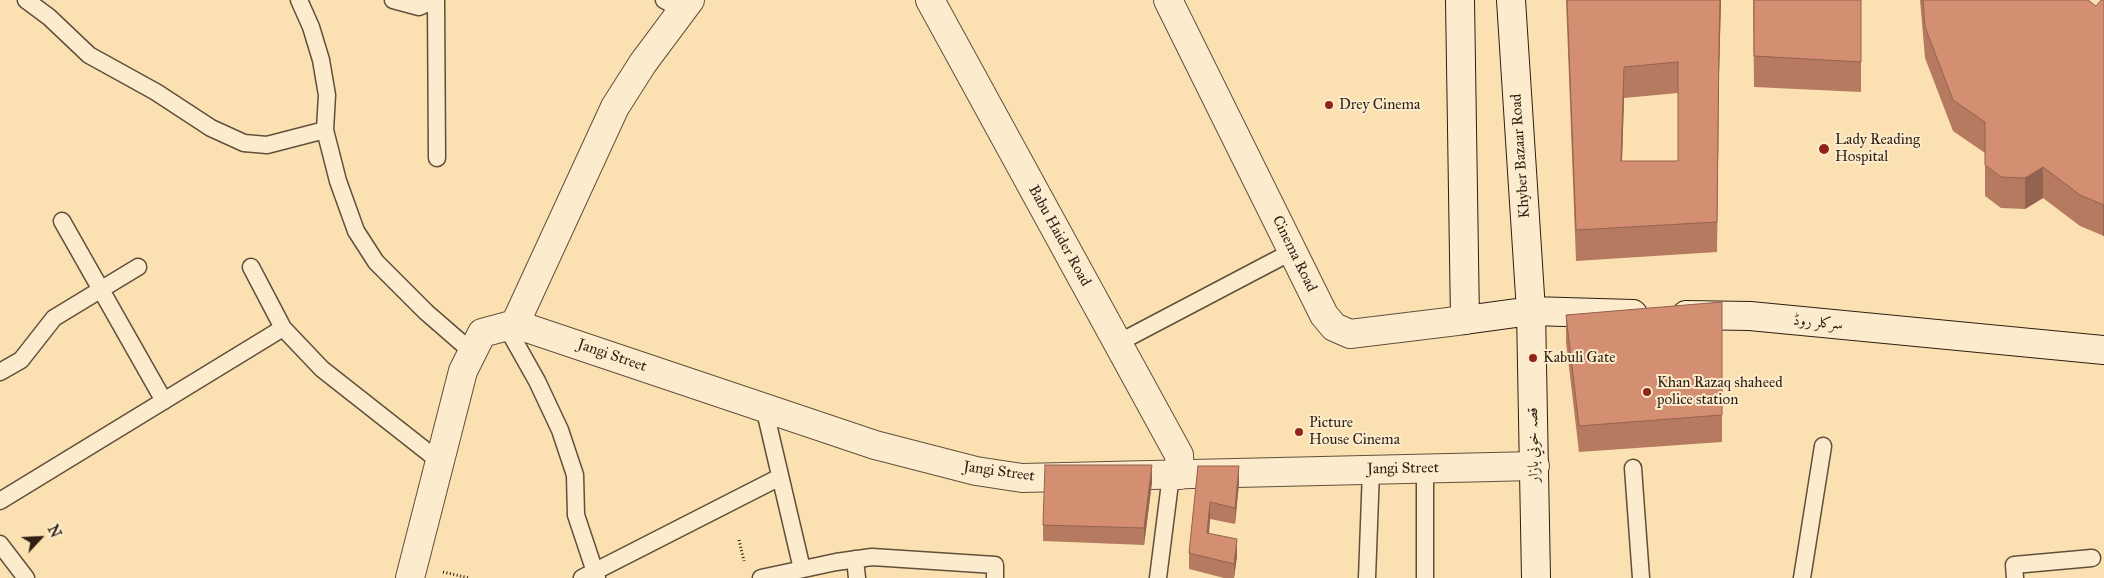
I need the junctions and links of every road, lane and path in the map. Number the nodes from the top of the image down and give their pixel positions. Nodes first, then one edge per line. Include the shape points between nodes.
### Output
1 (26, 0) edge
2 (299, 0) edge
3 (393, 0) edge
4 (435, 0) edge
5 (930, 0) edge
6 (1168, 0) edge
7 (1460, 0) edge
8 (1512, 0) edge
9 (679, 3) edge
10 (325, 130) junction
11 (437, 158) dead end
12 (62, 221) dead end
13 (1293, 252) junction
14 (138, 267) dead end
15 (251, 267) dead end
16 (101, 291) junction
17 (1531, 312) junction
18 (1465, 320) junction
19 (511, 325) junction
20 (284, 328) junction
21 (1118, 343) junction
22 (2104, 350) edge
23 (472, 352) junction
24 (0, 372) edge
25 (164, 401) junction
26 (764, 407) junction
27 (1823, 446) dead end
28 (440, 461) junction
29 (1534, 466) junction
30 (1425, 468) junction
31 (1633, 468) dead end
32 (1371, 470) junction
33 (1176, 475) junction
34 (780, 477) junction
35 (0, 501) edge
36 (0, 544) edge
37 (2092, 558) dead end
38 (855, 560) junction
39 (802, 569) junction
40 (591, 576) edge
41 (26, 578) edge
42 (410, 578) edge
43 (761, 578) edge
44 (857, 578) edge
45 (995, 578) edge
46 (1158, 578) edge
47 (1367, 578) edge
48 (1424, 578) edge
49 (1536, 578) edge
50 (1641, 578) edge
51 (1802, 578) edge
52 (2015, 578) edge

1 - 10 lane via 89,55 156,92 211,128 244,143 267,145
2 - 10 lane via 321,60 327,95
3 - 4 lane via 419,7
4 - 11 lane
5 - 21 street, Babu Haider Road
6 - 13 street, Cinema Road
7 - 18 street
8 - 17 street, Khyber Bazaar Road
9 - 19 street via 615,107
10 - 23 lane via 338,181 356,231 376,262
12 - 16 lane
13 - 18 street, Cinema Road via 1324,315 1334,327 1350,334
13 - 21 lane
14 - 16 lane
15 - 20 lane
16 - 24 lane via 54,318 21,360
16 - 25 lane
17 - 18 street, Cinema Road
17 - 22 street, سرکلر روڈ via 1750,316
17 - 29 street, قصہ خوني بازار
19 - 23 street via 482,333
19 - 26 street, Jangi Street
19 - 40 lane via 560,430 576,475 576,515
20 - 25 lane
20 - 28 lane via 322,369
21 - 33 street, Babu Haider Road via 1179,454
23 - 28 street via 462,371
25 - 35 lane
26 - 33 street, Jangi Street via 875,445 976,471 1022,478
26 - 34 lane
27 - 51 lane
28 - 42 street
29 - 30 street, Jangi Street
29 - 49 street, قصہ خوني بازار
30 - 32 street, Jangi Street
30 - 48 lane
31 - 50 lane
32 - 33 street, Jangi Street
32 - 47 lane
33 - 46 lane
34 - 39 lane
34 - 40 lane
36 - 41 lane
37 - 52 lane via 2014,565
38 - 39 lane
38 - 44 lane
38 - 45 lane via 872,557 995,564
39 - 43 lane

